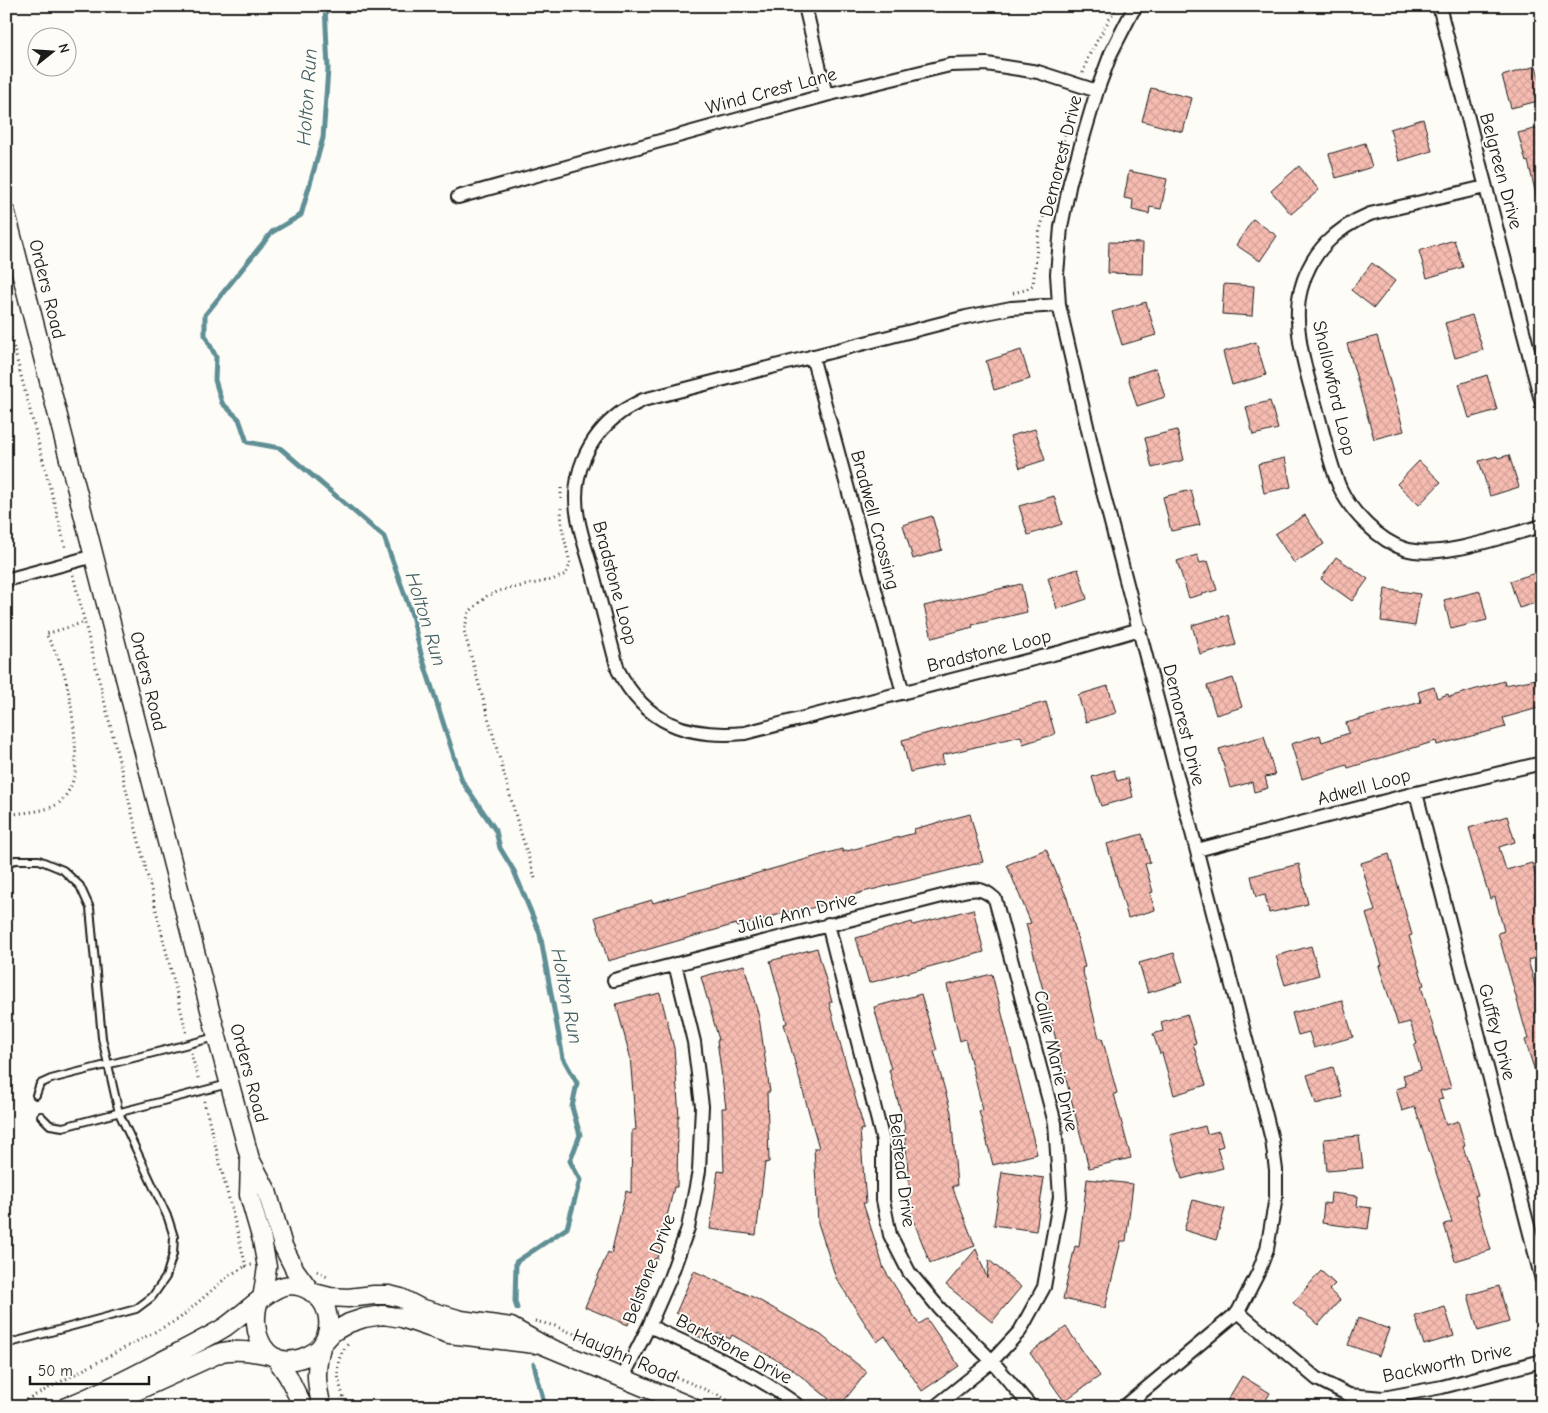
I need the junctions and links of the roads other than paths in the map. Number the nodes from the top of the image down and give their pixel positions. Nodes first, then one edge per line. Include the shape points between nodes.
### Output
1 (805, 6) edge
2 (1137, 6) edge
3 (1438, 6) edge
4 (1097, 91) junction
5 (826, 95) junction
6 (1485, 187) junction
7 (458, 196) dead end
8 (6, 213) edge
9 (1059, 305) junction
10 (812, 356) junction
11 (1542, 404) edge
12 (1542, 526) edge
13 (94, 556) junction
14 (6, 580) edge
15 (1140, 629) junction
16 (902, 693) junction
17 (1542, 763) edge
18 (1416, 793) junction
19 (1197, 850) junction
20 (6, 862) edge
21 (988, 893) joint
22 (828, 924) junction
23 (675, 964) junction
24 (614, 980) dead end
25 (217, 1037) junction
26 (107, 1065) junction
27 (229, 1084) junction
28 (36, 1095) dead end
29 (119, 1113) junction
30 (41, 1116) dead end
31 (250, 1159) junction
32 (1542, 1280) edge
33 (312, 1292) junction
34 (260, 1301) junction
35 (1238, 1312) junction
36 (649, 1326) junction
37 (6, 1344) edge
38 (322, 1345) junction
39 (543, 1345) junction
40 (272, 1356) junction
41 (992, 1360) junction
42 (1542, 1361) edge
43 (623, 1377) junction
44 (66, 1407) edge
45 (101, 1407) edge
46 (302, 1407) edge
47 (322, 1407) edge
48 (692, 1407) edge
49 (800, 1407) edge
50 (934, 1407) edge
51 (1030, 1407) edge
52 (1124, 1407) edge

1 - 5 street
2 - 4 street, Demorest Drive via 1111,53
3 - 6 street, Belgreen Drive
4 - 5 street, Wind Crest Lane via 1038,72 987,64 950,65
4 - 9 street, Demorest Drive via 1070,182 1061,227 1056,274
5 - 7 street, Wind Crest Lane
6 - 11 street, Belgreen Drive
6 - 12 street, Shallowford Loop via 1370,214 1338,232 1308,267 1300,290 1297,312 1301,348 1340,488 1355,511 1382,537 1405,549 1428,553
8 - 13 street, Orders Road
9 - 10 street, Bradstone Loop via 1011,308 966,317
9 - 15 street, Demorest Drive via 1097,469
10 - 16 street, Bradwell Crossing
10 - 16 street, Bradstone Loop via 643,400 621,412 593,439 585,453 577,482 578,516 618,670 626,686 656,717 676,727 721,735 745,733
13 - 14 street
13 - 25 street, Orders Road
15 - 16 street, Bradstone Loop
15 - 19 street, Demorest Drive
17 - 18 street, Adwell Loop
18 - 19 street, Adwell Loop
18 - 32 street, Guffey Drive
19 - 35 street, Demorest Drive via 1267,1122 1276,1170 1276,1197 1267,1249
20 - 26 lane via 39,860 63,870 80,886 90,908
21 - 22 street, Julia Ann Drive via 978,888
21 - 41 street, Callie Marie Drive via 995,900 1055,1123 1060,1197 1044,1287 1020,1331
22 - 23 street, Julia Ann Drive
22 - 41 street, Belstead Drive via 883,1141 883,1200 890,1235 909,1272 940,1309
23 - 24 street, Julia Ann Drive
23 - 36 street, Belstone Drive via 694,1042 702,1106 699,1171 688,1228
25 - 26 lane
25 - 27 street, Orders Road
26 - 28 lane via 51,1079 40,1084
26 - 29 lane
27 - 29 lane
27 - 31 street, Orders Road
29 - 30 lane via 63,1127 50,1125
29 - 37 lane via 174,1237 166,1277 152,1297 136,1310
31 - 33 street, Orders Road via 267,1190 283,1246 295,1270
31 - 34 street, Orders Road via 249,1195 266,1264
33 - 34 street via 298,1286 285,1286 273,1290
33 - 38 street via 327,1312 329,1325
33 - 39 street, Haughn Road via 348,1298 388,1295 452,1318 511,1327
34 - 40 street via 254,1323 257,1336
34 - 44 street via 208,1337
35 - 42 street, Backworth Drive via 1317,1379 1349,1395 1383,1398 1442,1387
35 - 52 street, Demorest Drive
36 - 43 street, Belstone Drive
36 - 49 street, Barkstone Drive via 718,1358 784,1394
38 - 39 street, Haughn Road via 333,1332 349,1323 383,1315 449,1334
38 - 40 street via 297,1360
38 - 47 street via 316,1364 316,1386
39 - 43 street, Haughn Road
40 - 45 street via 250,1351 222,1352
40 - 46 street via 288,1376
41 - 50 street, Callie Marie Drive
41 - 51 street, Belstead Drive
43 - 48 street, Haughn Road

